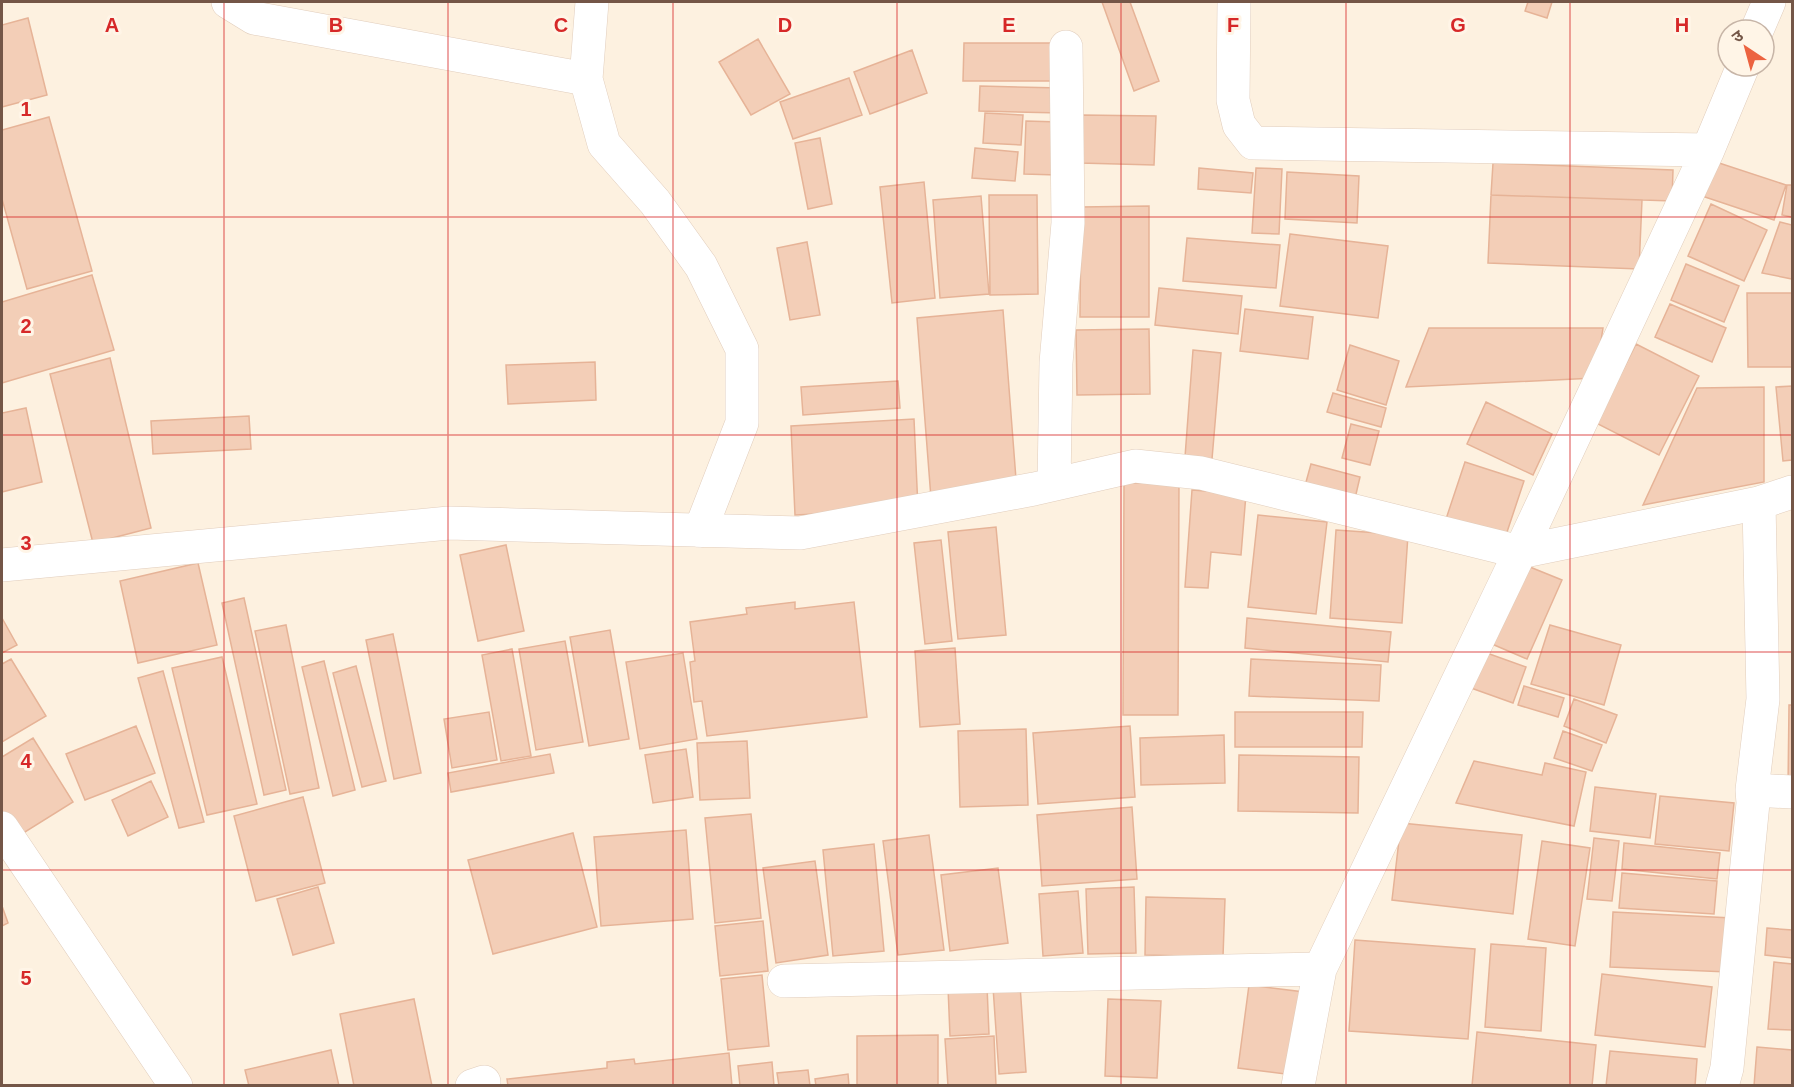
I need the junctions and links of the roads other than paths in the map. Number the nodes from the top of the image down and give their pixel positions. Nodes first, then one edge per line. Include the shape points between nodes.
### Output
1 (228, 2) edge
2 (592, 2) edge
3 (1234, 2) edge
4 (1769, 2) edge
5 (1762, 18) edge
6 (1066, 47) dead end
7 (1738, 78) edge
8 (586, 79) junction
9 (1708, 150) junction
10 (1054, 484) junction
11 (1792, 492) edge
12 (1760, 503) junction
13 (700, 531) junction
14 (1520, 552) junction
15 (2, 566) edge
16 (1752, 790) junction
17 (1792, 792) edge
18 (2, 828) edge
19 (1320, 969) junction
20 (784, 981) dead end
21 (176, 1086) edge
22 (1298, 1086) edge
23 (1722, 1086) edge

1 - 8 street via 254,18
2 - 8 street
3 - 9 street via 1233,100 1239,125 1253,143
4 - 5 street
6 - 10 street via 1068,223 1056,363
7 - 9 street
8 - 13 street via 604,144 655,202 702,266 742,349 742,423
9 - 14 street
10 - 13 street via 800,533
10 - 14 street via 1135,466 1201,473
11 - 12 street
12 - 14 street
12 - 16 street via 1763,699
13 - 15 street via 449,523
14 - 19 street
16 - 17 street
16 - 23 street
18 - 21 street
19 - 20 street
19 - 22 street

